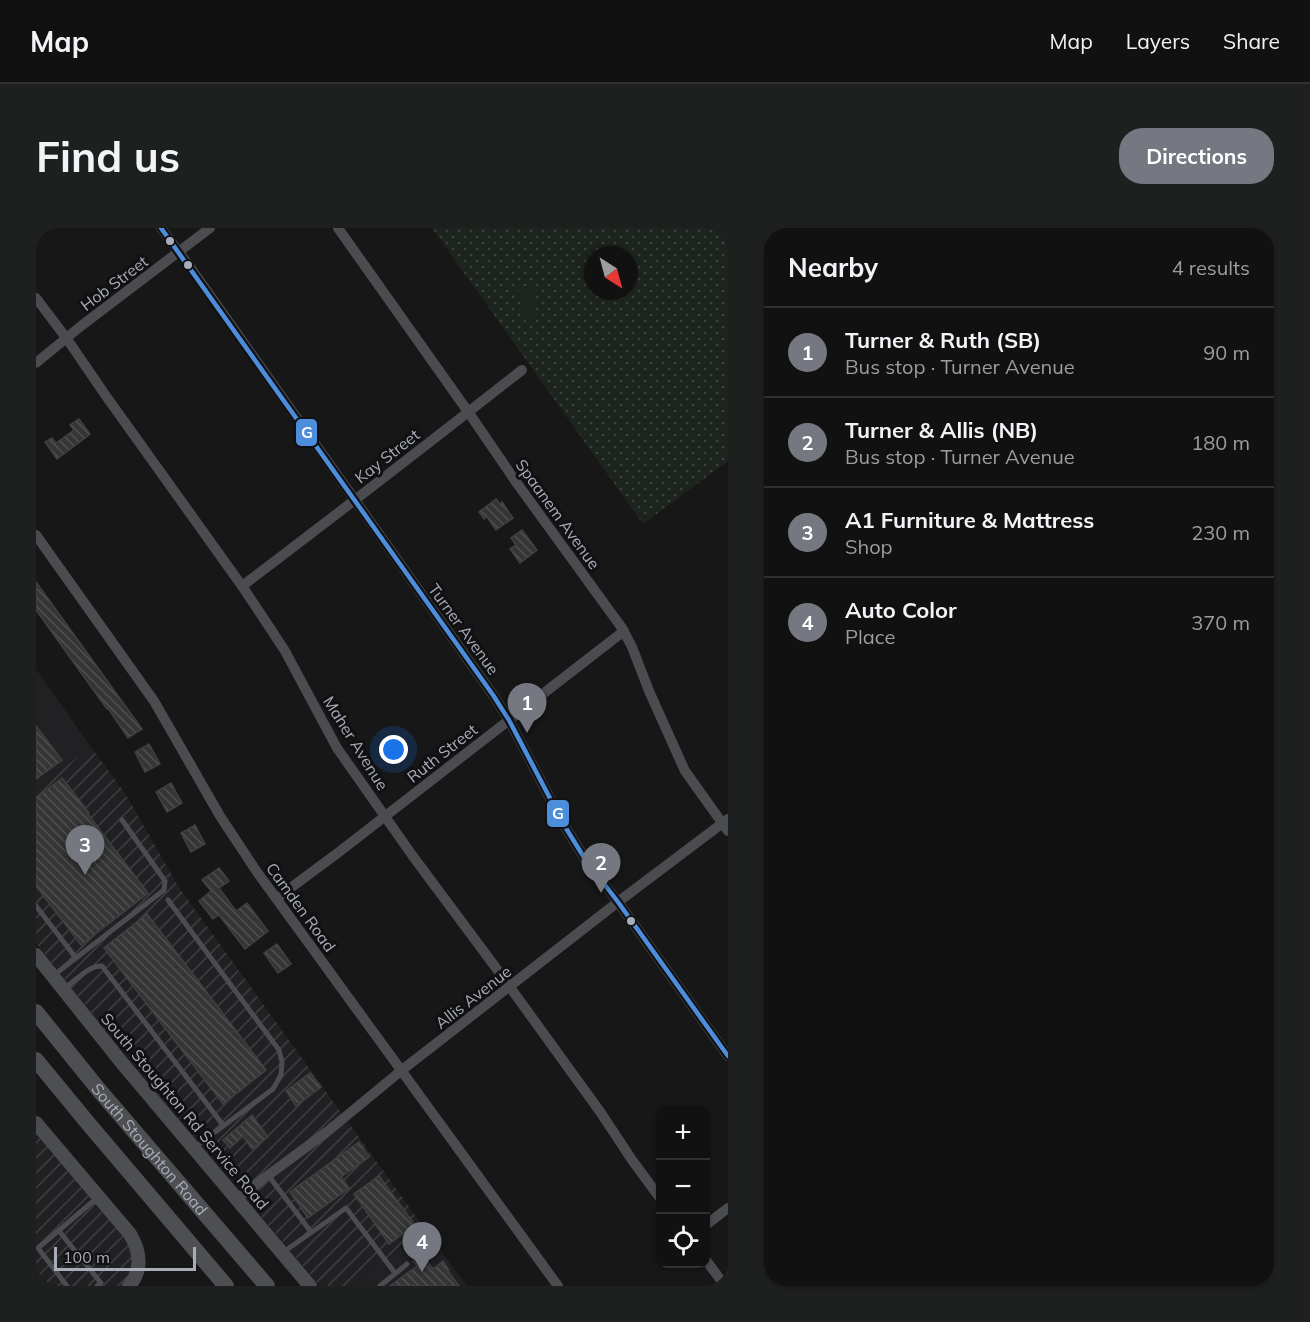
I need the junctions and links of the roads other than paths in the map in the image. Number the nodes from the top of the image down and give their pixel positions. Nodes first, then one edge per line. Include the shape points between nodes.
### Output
1 (161, 228) edge
2 (210, 228) edge
3 (338, 228) edge
4 (180, 253) junction
5 (36, 298) edge
6 (67, 339) junction
7 (36, 363) edge
8 (522, 370) dead end
9 (469, 413) junction
10 (354, 500) junction
11 (36, 535) edge
12 (242, 586) junction
13 (624, 631) junction
14 (509, 720) junction
15 (385, 817) junction
16 (122, 820) dead end
17 (726, 824) edge
18 (277, 898) junction
19 (168, 900) dead end
20 (618, 902) junction
21 (36, 906) edge
22 (36, 955) edge
23 (76, 958) junction
24 (52, 976) junction
25 (509, 987) junction
26 (64, 990) junction
27 (36, 1012) edge
28 (728, 1056) edge
29 (36, 1060) edge
30 (402, 1070) junction
31 (36, 1123) edge
32 (224, 1125) junction
33 (194, 1148) junction
34 (268, 1175) junction
35 (656, 1192) edge
36 (98, 1197) junction
37 (236, 1199) junction
38 (728, 1209) edge
39 (710, 1222) edge
40 (59, 1231) junction
41 (311, 1232) junction
42 (282, 1253) junction
43 (407, 1264) dead end
44 (208, 1266) junction
45 (710, 1266) edge
46 (395, 1273) junction
47 (67, 1286) edge
48 (98, 1286) edge
49 (129, 1286) edge
50 (226, 1286) edge
51 (236, 1286) edge
52 (267, 1286) edge
53 (310, 1286) edge
54 (380, 1286) edge
55 (558, 1286) edge
56 (725, 1286) edge

1 - 4 street, Turner Avenue
2 - 4 street, Hob Street
3 - 9 street, Spaanem Avenue
4 - 6 street, Hob Street
4 - 10 street, Turner Avenue
5 - 6 street, Maher Avenue
6 - 7 street, Hob Street
6 - 12 street, Maher Avenue
8 - 9 street, Kay Street
9 - 10 street, Kay Street
9 - 13 street, Spaanem Avenue
10 - 12 street, Kay Street
10 - 14 street, Turner Avenue
11 - 18 street, Camden Road via 154,701 220,816
12 - 15 street, Maher Avenue via 285,651 337,748
13 - 14 street, Ruth Street
13 - 17 street, Spaanem Avenue via 685,771
14 - 15 street, Ruth Street
14 - 20 street, Turner Avenue via 564,825
15 - 18 street, Ruth Street
15 - 25 street, Maher Avenue
16 - 23 lane via 165,880 164,890
17 - 20 street, Allis Avenue
18 - 30 street, Camden Road
19 - 32 lane via 279,1050 282,1062 281,1075 273,1089
20 - 25 street, Allis Avenue
20 - 28 street, Turner Avenue
21 - 23 lane
22 - 24 street, South Stoughton Rd Service Road
23 - 24 lane
24 - 26 street, South Stoughton Rd Service Road
25 - 30 street, Allis Avenue
25 - 35 street, Maher Avenue
26 - 32 lane via 90,969 102,966
26 - 33 street, South Stoughton Rd Service Road
27 - 52 main road, South Stoughton Road
29 - 44 main road, South Stoughton Road
30 - 34 street, Allis Avenue
30 - 55 street, Camden Road
31 - 36 street
32 - 33 lane
33 - 37 street, South Stoughton Rd Service Road
34 - 37 street, Allis Avenue
34 - 41 lane
36 - 40 lane
36 - 49 street via 137,1248 137,1272
37 - 42 street, South Stoughton Rd Service Road
38 - 39 street
40 - 47 lane via 38,1248
40 - 48 lane via 101,1283
41 - 42 lane
41 - 46 lane via 346,1208
42 - 53 street, South Stoughton Rd Service Road
43 - 46 lane
44 - 50 main road, South Stoughton Road
44 - 51 main road
45 - 56 street
46 - 54 lane

